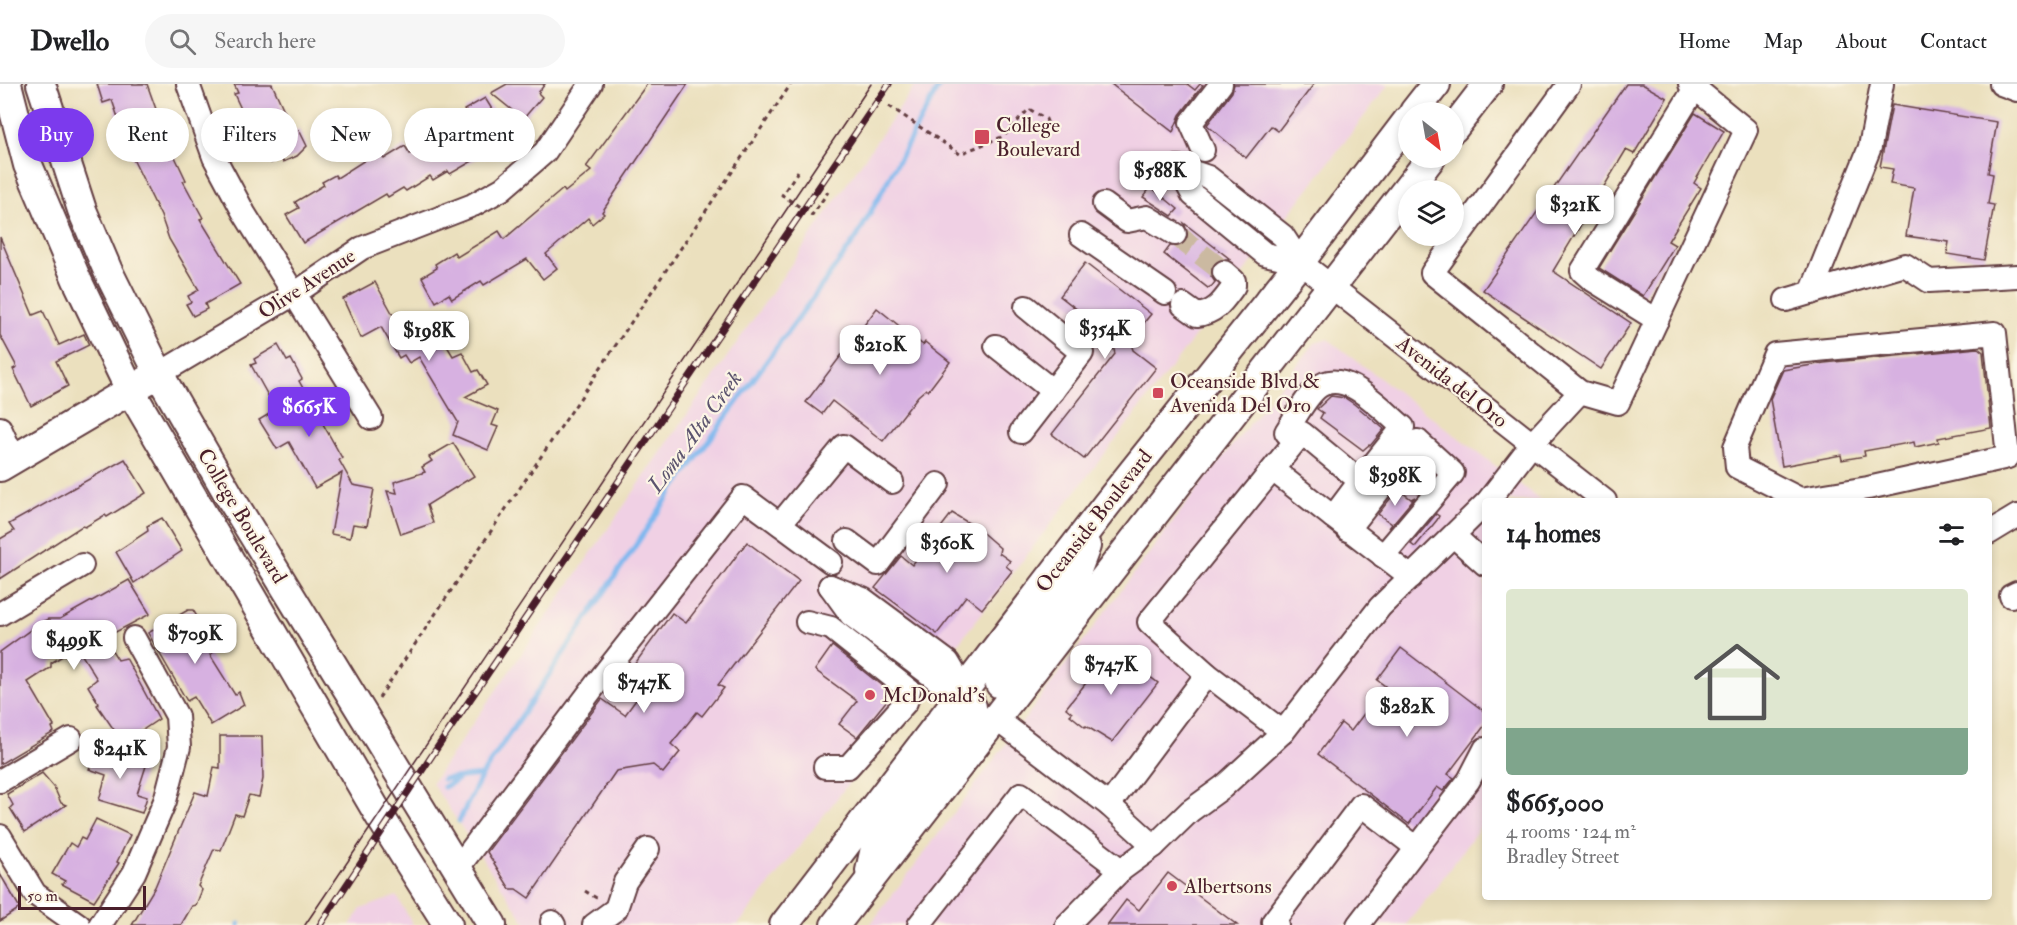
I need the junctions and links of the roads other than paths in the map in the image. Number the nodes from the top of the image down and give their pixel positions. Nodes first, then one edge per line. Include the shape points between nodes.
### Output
1 (7, 84) edge
2 (41, 84) edge
3 (188, 84) edge
4 (591, 84) edge
5 (1221, 84) edge
6 (1436, 84) edge
7 (1488, 84) edge
8 (1569, 84) edge
9 (1882, 84) edge
10 (2001, 84) edge
11 (1692, 86) edge
12 (2017, 90) edge
13 (1422, 102) edge
14 (1464, 115) edge
15 (1398, 133) edge
16 (1203, 150) dead end
17 (1423, 168) edge
18 (1104, 204) dead end
19 (1081, 234) dead end
20 (1175, 234) tunnel mouth
21 (1300, 262) junction
22 (1224, 272) tunnel mouth
23 (2017, 276) edge
24 (1331, 287) junction
25 (1811, 292) junction
26 (294, 294) junction
27 (1786, 300) dead end
28 (1026, 307) dead end
29 (1657, 320) junction
30 (996, 346) dead end
31 (159, 374) junction
32 (130, 390) junction
33 (1053, 391) junction
34 (1580, 392) junction
35 (371, 418) dead end
36 (0, 428) edge
37 (1021, 432) dead end
38 (1295, 442) junction
39 (1532, 444) junction
40 (7, 463) edge
41 (1273, 470) junction
42 (1360, 481) junction
43 (892, 482) dead end
44 (938, 484) dead end
45 (1869, 495) edge
46 (1490, 498) edge
47 (1601, 498) edge
48 (1798, 498) edge
49 (1817, 498) edge
50 (1482, 507) edge
51 (1097, 516) junction
52 (2017, 516) edge
53 (1341, 523) junction
54 (780, 524) junction
55 (1992, 531) edge
56 (1455, 537) junction
57 (847, 541) dead end
58 (1383, 556) junction
59 (1482, 561) edge
60 (831, 562) dead end
61 (82, 565) dead end
62 (1411, 577) junction
63 (0, 614) edge
64 (807, 622) dead end
65 (134, 638) dead end
66 (1207, 674) junction
67 (964, 688) junction
68 (995, 718) junction
69 (1283, 732) junction
70 (71, 739) dead end
71 (1482, 755) edge
72 (825, 767) dead end
73 (0, 781) edge
74 (1109, 805) junction
75 (0, 836) edge
76 (1154, 846) junction
77 (1417, 848) junction
78 (648, 849) dead end
79 (457, 870) junction
80 (1121, 870) junction
81 (869, 882) junction
82 (79, 925) edge
83 (100, 925) edge
84 (448, 925) edge
85 (492, 925) edge
86 (594, 925) edge
87 (784, 925) edge
88 (835, 925) edge
89 (919, 925) edge
90 (1067, 925) edge
91 (1277, 925) edge
92 (1358, 925) edge

1 - 32 main road, College Boulevard via 28,165
2 - 31 main road, College Boulevard via 82,210
3 - 26 street via 214,157
4 - 26 street, Olive Avenue via 545,152 502,189 473,205 362,248
5 - 16 street via 1191,123
6 - 13 main road
7 - 14 main road
8 - 34 street via 1432,273
9 - 25 street via 1870,147
10 - 12 street
11 - 29 street via 1746,130
11 - 29 street via 1582,271
15 - 21 main road, Oceanside Boulevard
17 - 24 main road, Oceanside Boulevard
18 - 20 street via 1127,221 1147,218
19 - 22 street via 1175,300 1209,313 1234,286
21 - 21 street via 1282,236 1208,177 1178,167 1193,195 1265,254
21 - 24 street, Avenida del Oro
21 - 51 main road, Oceanside Boulevard
23 - 25 street via 1929,281 1905,265
24 - 39 street, Avenida del Oro
24 - 68 main road, Oceanside Boulevard
25 - 27 street
26 - 31 street, Olive Avenue
26 - 35 street
28 - 33 street via 1082,353
29 - 34 street via 1618,403
30 - 33 street
31 - 32 main road, Olive Avenue
31 - 79 main road, College Boulevard
32 - 40 main road, Olive Avenue
32 - 84 main road, College Boulevard via 379,815
33 - 37 street
34 - 39 street
36 - 40 street
38 - 41 street
38 - 42 street via 1302,433
38 - 42 street via 1286,432 1317,389 1330,381 1349,383 1403,427
39 - 46 street
39 - 47 street, Avenida del Oro
41 - 53 street
41 - 66 street via 1149,622
42 - 53 street
43 - 54 street via 844,446
44 - 57 street via 878,564
45 - 48 street via 2008,457 1995,333 1775,354 1735,447 1737,467
45 - 49 street
50 - 56 street
51 - 67 main road, Oceanside Boulevard
51 - 68 main road via 1071,586 1007,670 991,710
52 - 55 street
53 - 58 street
53 - 58 street via 1418,441 1453,473
54 - 60 street
54 - 79 street via 743,497
56 - 59 street
56 - 62 street
58 - 62 street
61 - 63 street
62 - 69 street via 1380,607
64 - 72 street via 831,628 909,690 906,702 848,767
65 - 83 street via 177,716 178,747 165,801 134,873
66 - 69 street
66 - 74 street
67 - 67 street via 948,662 863,599 830,586 851,615 936,679
67 - 81 main road via 972,715 882,833 874,848
67 - 87 main road, Oceanside Boulevard
68 - 74 street
68 - 81 main road, Oceanside Boulevard
69 - 76 street
70 - 73 street
71 - 77 street via 1469,780
74 - 76 street
75 - 82 street via 35,894
76 - 80 street
77 - 91 street via 1361,805 1273,922
77 - 92 street
78 - 86 street via 625,882 616,909
79 - 85 main road, College Boulevard
80 - 89 street via 1021,794
80 - 90 street
81 - 88 main road, Oceanside Boulevard

